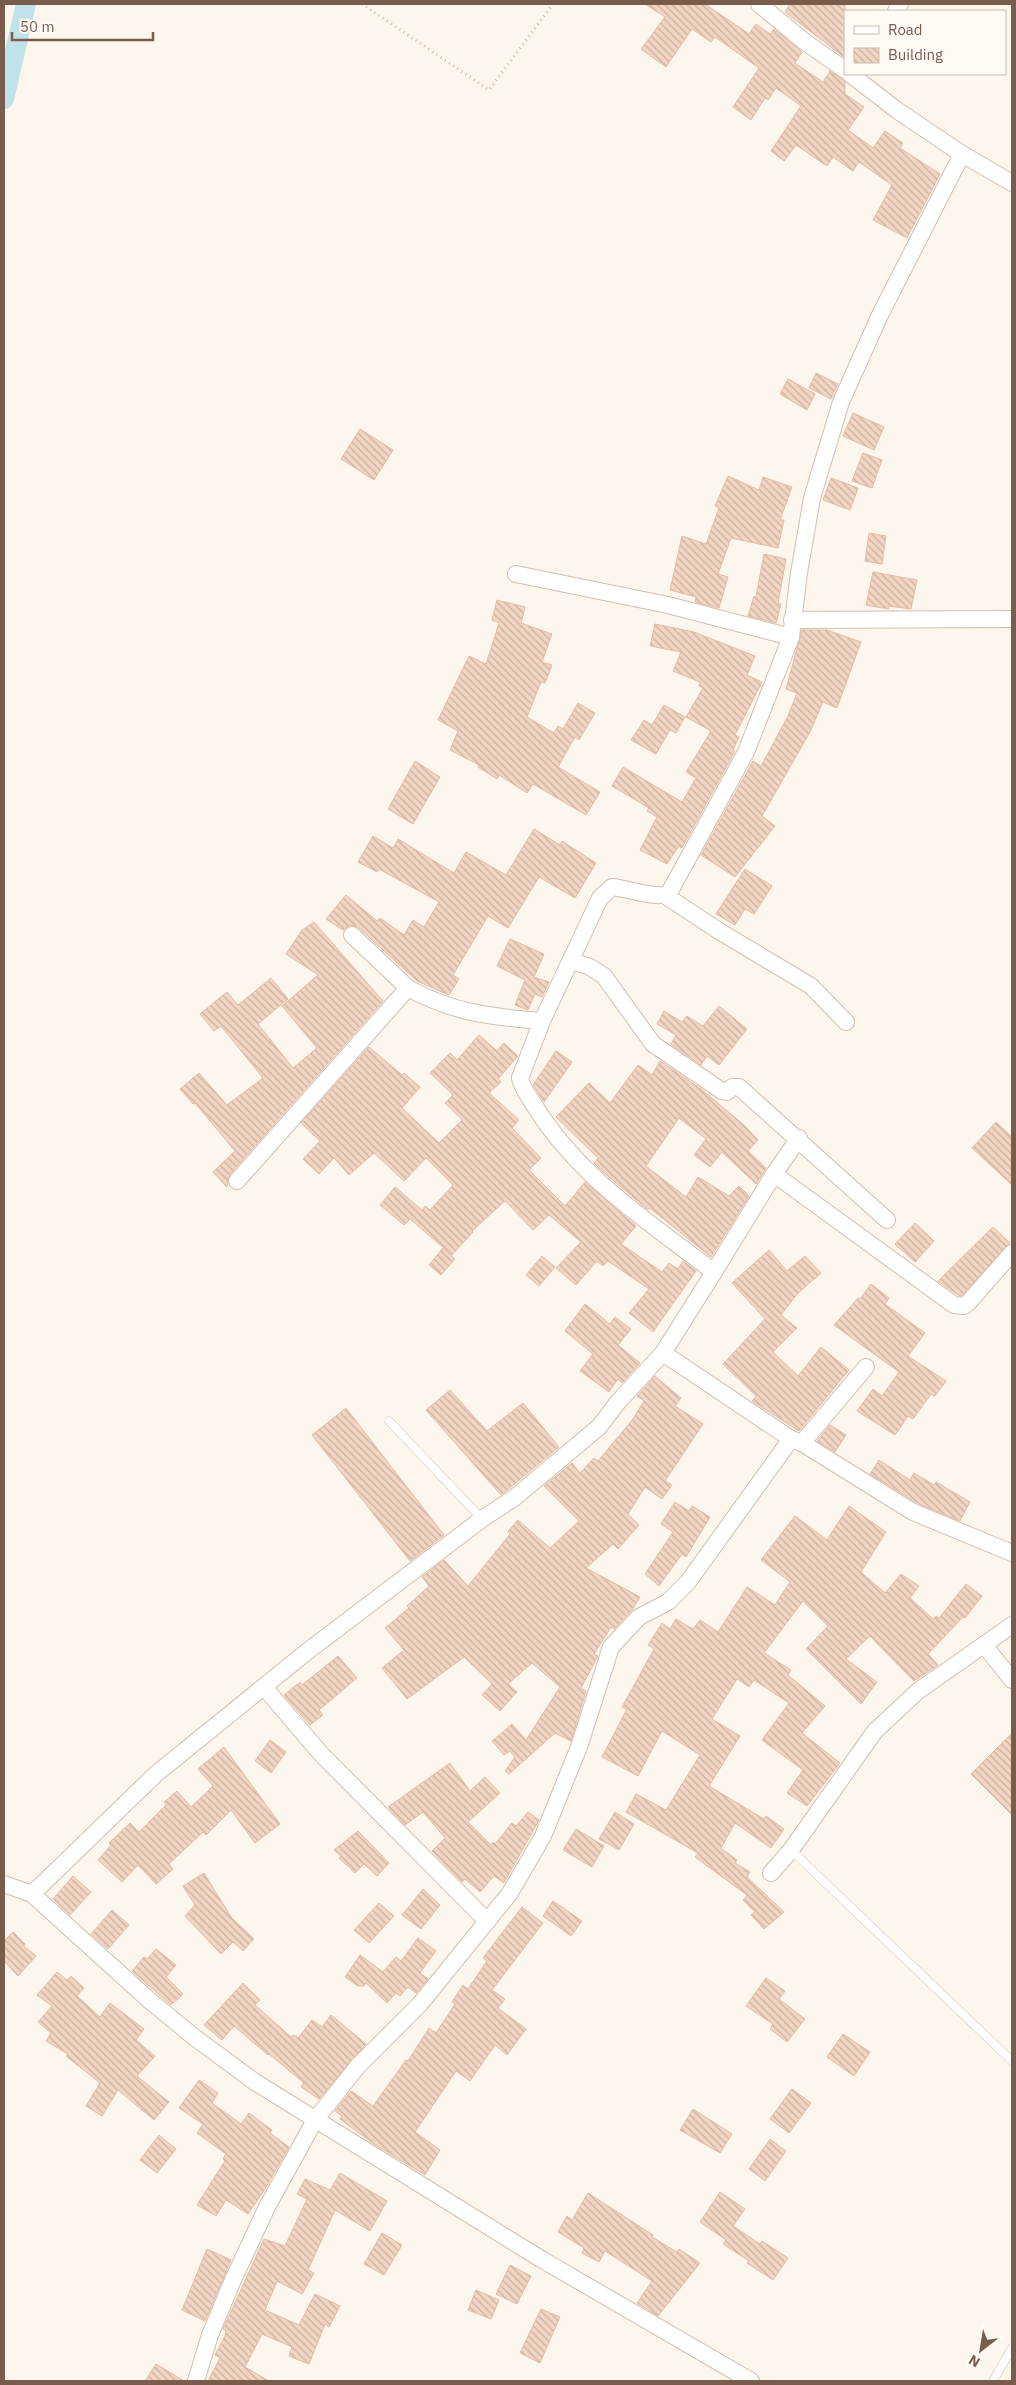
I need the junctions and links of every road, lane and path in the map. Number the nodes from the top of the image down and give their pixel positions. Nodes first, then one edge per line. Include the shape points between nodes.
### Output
1 (362, 4) edge
2 (553, 4) edge
3 (758, 4) edge
4 (844, 69) edge
5 (852, 75) edge
6 (962, 154) junction
7 (1012, 182) edge
8 (516, 574) dead end
9 (1012, 619) edge
10 (792, 620) junction
11 (790, 637) junction
12 (666, 896) junction
13 (352, 936) dead end
14 (572, 961) junction
15 (408, 988) junction
16 (542, 1021) junction
17 (846, 1022) dead end
18 (799, 1138) junction
19 (774, 1174) junction
20 (237, 1182) dead end
21 (887, 1220) dead end
22 (1012, 1253) edge
23 (714, 1272) junction
24 (663, 1353) junction
25 (866, 1366) dead end
26 (389, 1421) dead end
27 (796, 1441) junction
28 (482, 1519) junction
29 (1012, 1553) edge
30 (1012, 1625) edge
31 (984, 1645) junction
32 (1012, 1680) edge
33 (264, 1688) junction
34 (791, 1850) junction
35 (771, 1873) dead end
36 (4, 1884) edge
37 (32, 1894) junction
38 (487, 1921) junction
39 (1012, 2061) edge
40 (315, 2120) junction
41 (1012, 2348) edge
42 (747, 2380) edge
43 (196, 2381) edge
44 (993, 2381) edge

1 - 2 path via 489,90
3 - 4 street
5 - 6 street
6 - 7 street
6 - 10 street via 880,315 841,402 812,498
8 - 11 street via 668,605
9 - 10 street
10 - 11 street
11 - 12 street via 746,752
12 - 14 street via 624,888 606,891 596,905
12 - 17 street via 811,986
13 - 15 street
14 - 16 street
14 - 18 street via 604,976 653,1044 722,1091 739,1086
15 - 16 street via 450,1007 495,1017
15 - 20 street
16 - 23 street via 520,1078 547,1125 613,1194
18 - 19 street
18 - 21 street
19 - 22 street via 954,1305 968,1303
19 - 23 street
23 - 24 street
24 - 27 street
24 - 28 street via 599,1427 514,1498
25 - 27 street
26 - 28 lane
27 - 29 street via 912,1512
27 - 38 street via 688,1582 668,1602 623,1631 611,1647 579,1747 543,1836 514,1886
28 - 33 street
30 - 31 street
31 - 32 street
31 - 34 street via 918,1691 875,1731
33 - 37 street via 156,1774
33 - 38 street via 321,1754
34 - 35 street
34 - 39 lane
36 - 37 street
37 - 40 street via 194,2037 255,2082
38 - 40 street via 420,2004 358,2066
40 - 42 street via 541,2259
40 - 43 street via 285,2172 232,2280
41 - 44 lane

